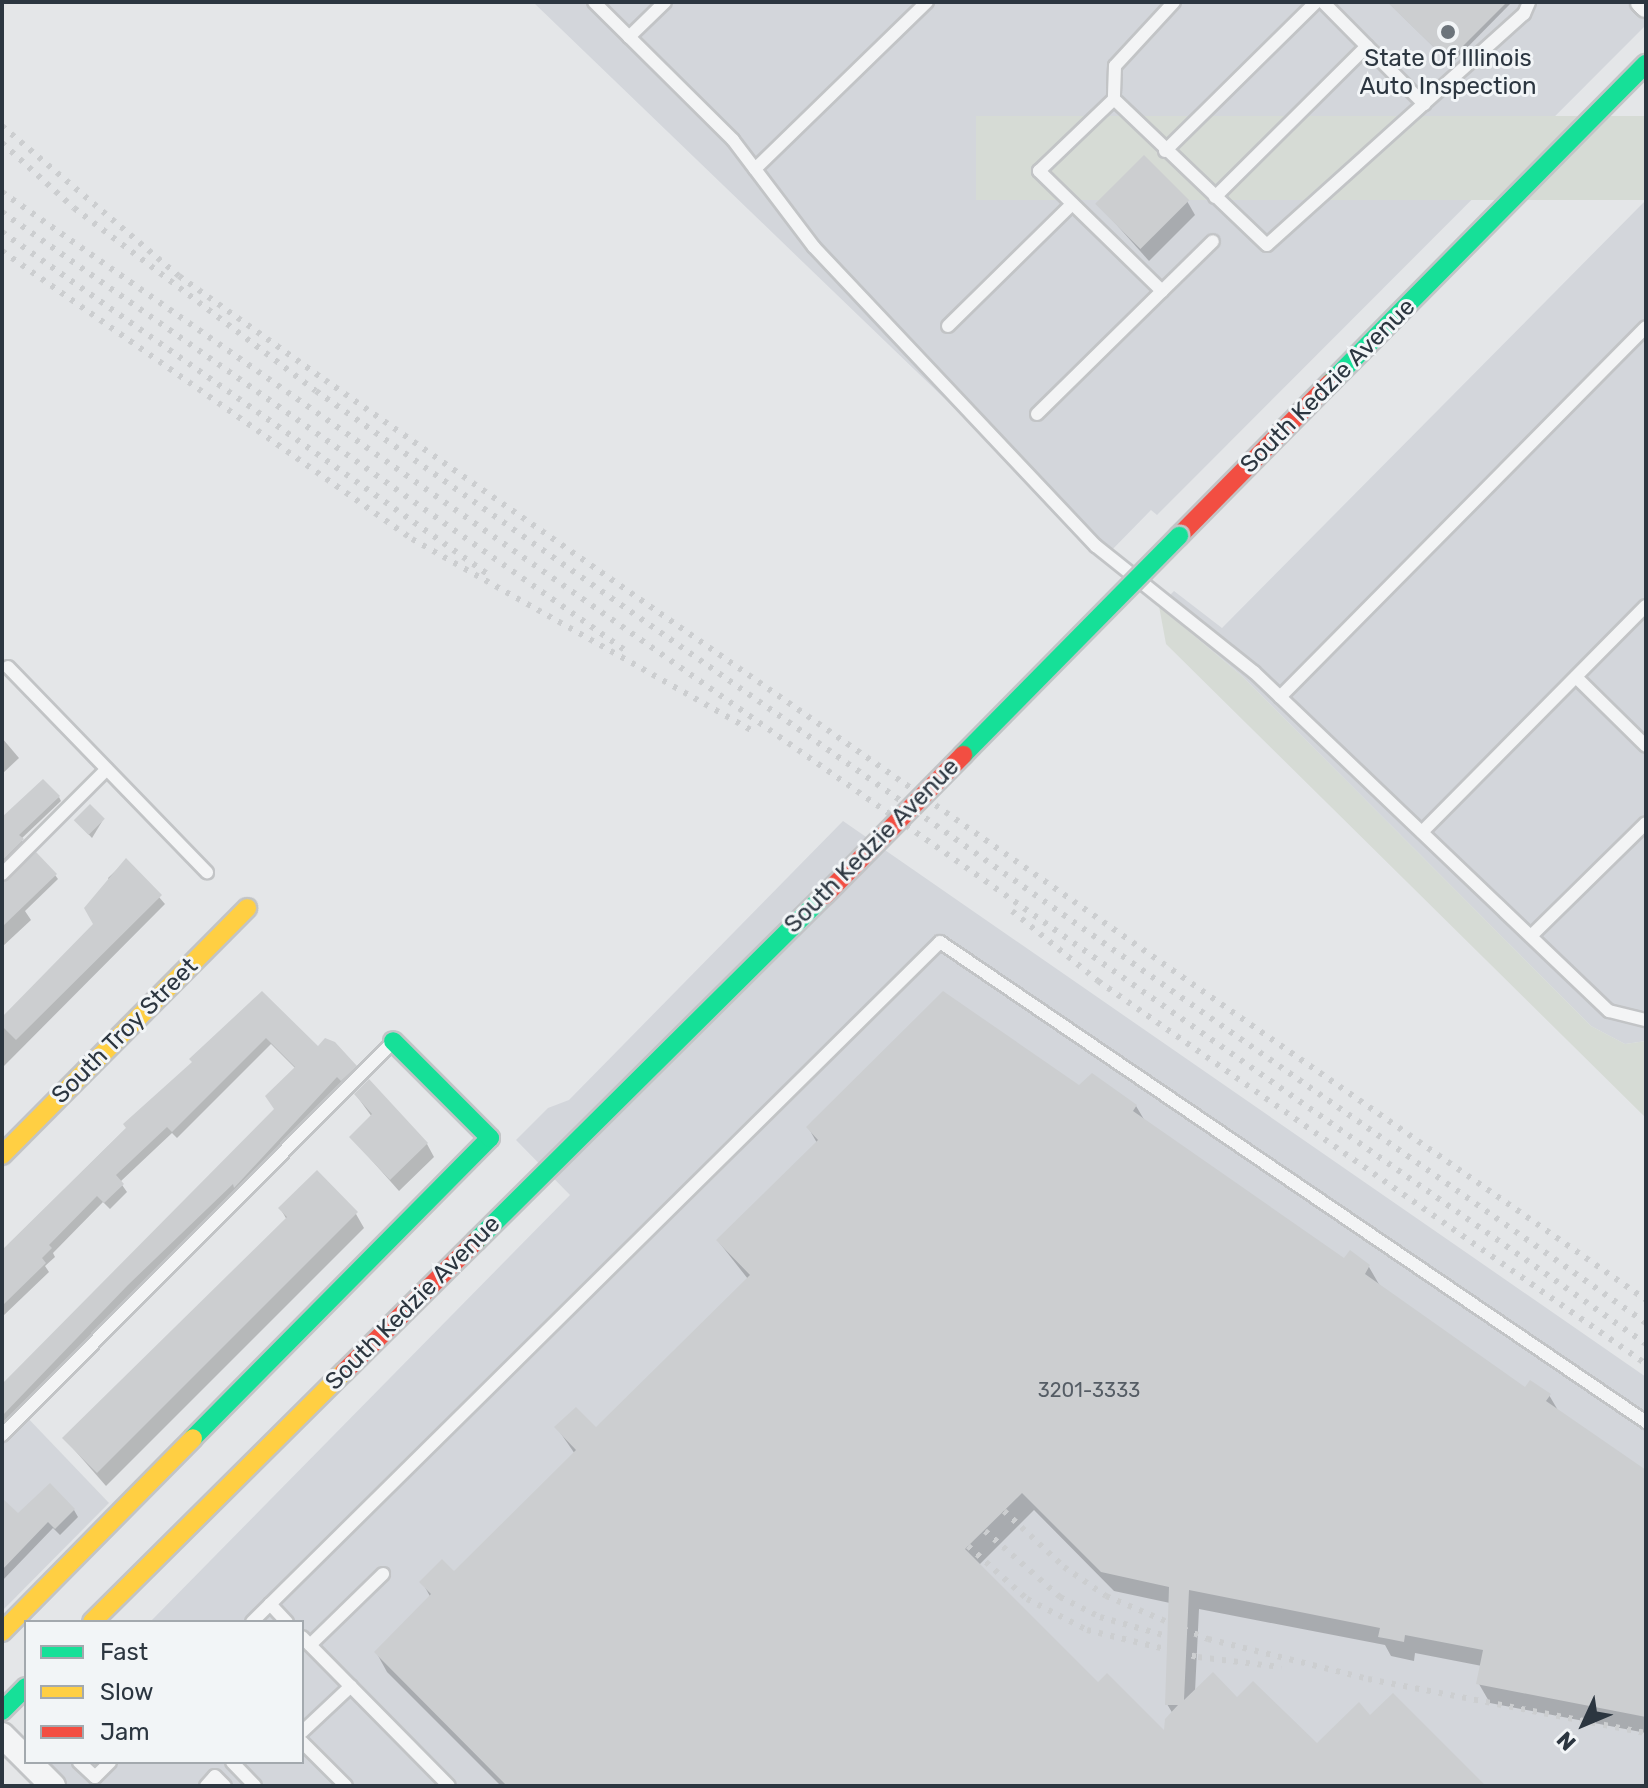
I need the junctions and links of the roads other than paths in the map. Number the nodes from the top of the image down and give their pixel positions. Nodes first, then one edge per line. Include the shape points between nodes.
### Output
1 (594, 2) edge
2 (665, 2) edge
3 (927, 2) edge
4 (1174, 2) edge
5 (1316, 2) edge
6 (1323, 2) edge
7 (1529, 2) edge
8 (629, 37) junction
9 (1367, 46) junction
10 (1646, 64) edge
11 (1114, 99) junction
12 (1424, 104) junction
13 (1165, 151) junction
14 (755, 169) junction
15 (1215, 197) junction
16 (1072, 204) junction
17 (1213, 241) dead end
18 (1162, 291) junction
19 (948, 326) dead end
20 (1646, 327) edge
21 (1037, 414) dead end
22 (1646, 606) edge
23 (8, 667) dead end
24 (1576, 677) junction
25 (1280, 697) junction
26 (1646, 746) edge
27 (107, 769) junction
28 (1646, 823) edge
29 (1422, 832) junction
30 (207, 872) dead end
31 (2, 874) edge
32 (247, 908) dead end
33 (1531, 936) junction
34 (1646, 1020) edge
35 (393, 1041) joint
36 (2, 1155) edge
37 (1646, 1422) edge
38 (2, 1435) edge
39 (383, 1574) dead end
40 (270, 1604) junction
41 (94, 1620) edge
42 (254, 1620) edge
43 (285, 1620) edge
44 (2, 1632) edge
45 (306, 1641) edge
46 (351, 1686) junction
47 (304, 1730) edge
48 (2, 1735) edge
49 (304, 1744) edge
50 (24, 1756) edge
51 (32, 1764) edge
52 (81, 1764) edge
53 (108, 1764) edge
54 (234, 1764) edge
55 (53, 1786) edge
56 (206, 1786) edge
57 (225, 1786) edge
58 (255, 1786) edge
59 (346, 1786) edge
60 (449, 1786) edge

1 - 8 lane
2 - 8 lane
3 - 14 lane
4 - 11 lane via 1115,66
5 - 13 lane
6 - 9 lane
7 - 12 lane via 1524,14
8 - 14 lane via 733,140
9 - 12 lane
9 - 15 lane
10 - 41 main road, South Kedzie Avenue, bridge via 825,895
11 - 13 lane
11 - 16 lane via 1039,171
12 - 15 lane via 1267,245
13 - 15 lane
14 - 25 lane via 814,247 1096,546
16 - 18 lane
16 - 19 lane
17 - 18 lane
18 - 21 lane
20 - 25 lane
22 - 24 lane
23 - 27 lane
24 - 26 lane
24 - 29 lane
25 - 29 lane
27 - 30 lane
27 - 31 lane
28 - 33 lane
29 - 33 lane
32 - 36 main road, South Troy Street
33 - 34 lane via 1609,1011
35 - 38 lane
35 - 44 main road via 490,1138
37 - 40 lane via 940,942
39 - 45 lane
40 - 42 lane
40 - 43 lane
45 - 46 lane
46 - 47 lane
46 - 60 lane
48 - 50 street
49 - 59 lane
51 - 55 street
52 - 53 lane via 95,1777
54 - 58 lane
56 - 57 lane via 215,1776

